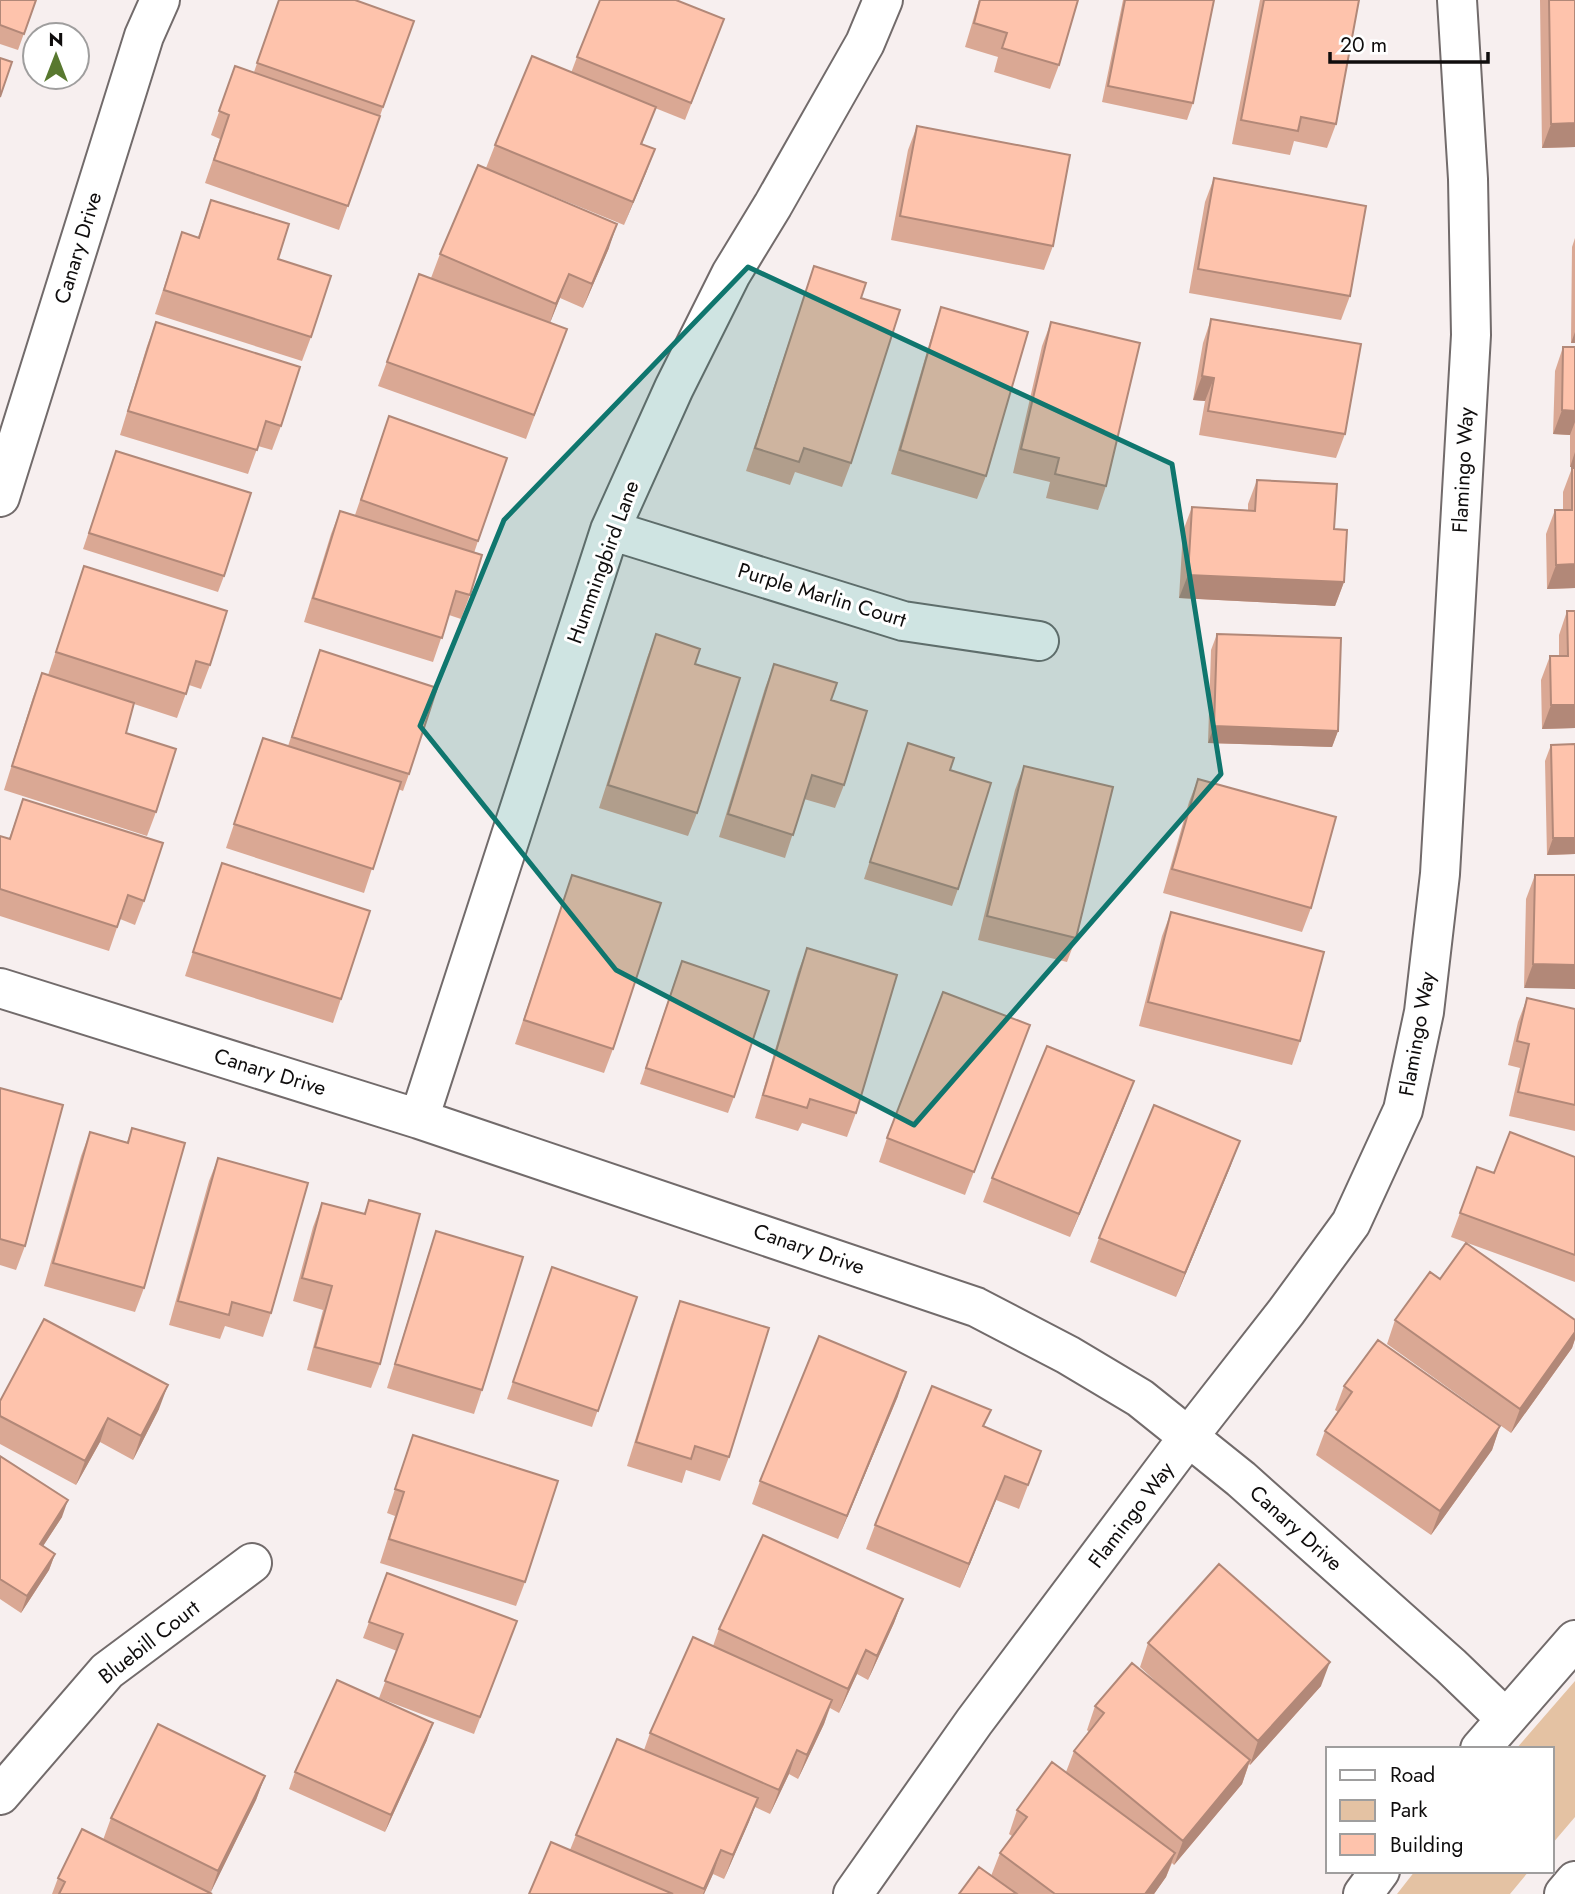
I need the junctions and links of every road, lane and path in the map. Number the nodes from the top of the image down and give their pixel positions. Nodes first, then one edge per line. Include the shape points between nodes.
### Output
1 (160, 0) edge
2 (883, 0) edge
3 (1457, 0) edge
4 (0, 497) edge
5 (610, 530) junction
6 (1039, 641) dead end
7 (0, 988) edge
8 (419, 1119) junction
9 (1189, 1436) junction
10 (253, 1563) dead end
11 (1575, 1640) edge
12 (1505, 1718) junction
13 (1482, 1747) edge
14 (0, 1795) edge
15 (1379, 1873) edge
16 (1575, 1881) edge
17 (853, 1894) edge
18 (1363, 1894) edge
19 (1564, 1894) edge

1 - 4 street, Canary Drive via 144,36
2 - 5 street, Hummingbird Lane via 865,43 731,274
3 - 9 street, Flamingo Way via 1468,179 1471,335 1440,874 1424,1012 1403,1110 1351,1223
5 - 6 street, Purple Marlin Court via 902,621
5 - 8 street, Hummingbird Lane
7 - 8 street, Canary Drive
8 - 9 street, Canary Drive via 976,1307 1140,1398
9 - 12 street, Canary Drive
9 - 17 street, Flamingo Way via 974,1722
10 - 14 street, Bluebill Court via 107,1671
11 - 12 street
12 - 13 street
15 - 18 street
16 - 19 street

